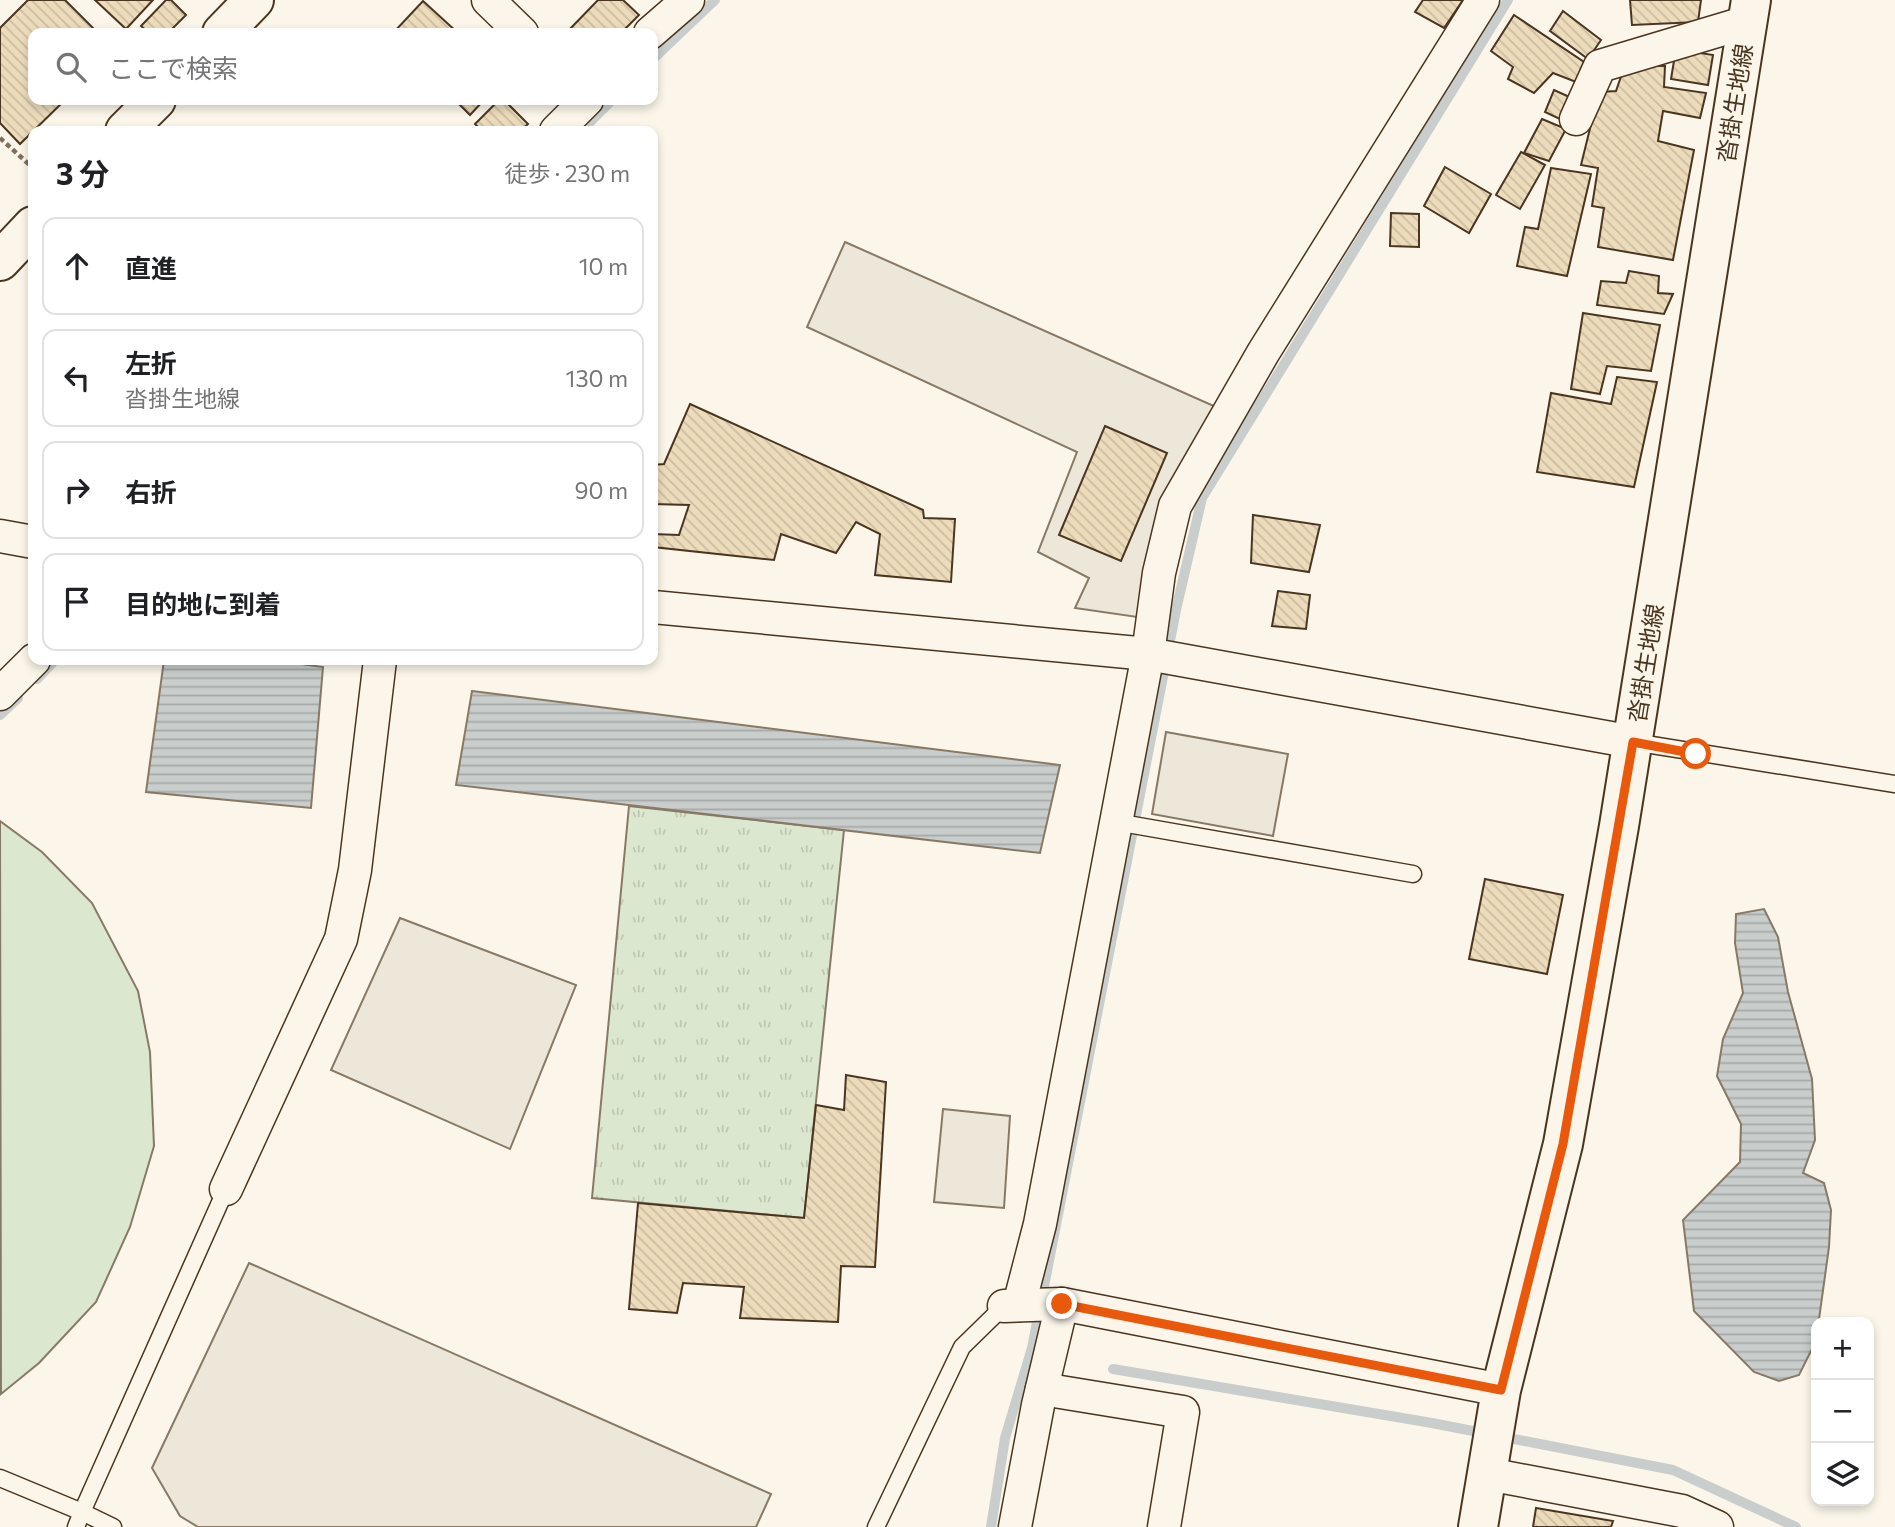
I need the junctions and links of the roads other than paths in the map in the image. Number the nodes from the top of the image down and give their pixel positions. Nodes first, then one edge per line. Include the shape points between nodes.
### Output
1 (254, 0) edge
2 (488, 0) edge
3 (688, 0) edge
4 (1483, 0) edge
5 (1749, 11) edge
6 (227, 28) edge
7 (517, 28) edge
8 (656, 28) edge
9 (151, 105) edge
10 (582, 105) edge
11 (1576, 119) dead end
12 (130, 126) edge
13 (561, 126) edge
14 (28, 231) edge
15 (0, 261) edge
16 (0, 536) edge
17 (28, 541) edge
18 (658, 607) edge
19 (1148, 654) junction
20 (29, 665) edge
21 (379, 665) edge
22 (0, 694) edge
23 (1633, 742) junction
24 (1895, 784) edge
25 (1116, 822) junction
26 (1413, 874) dead end
27 (226, 1189) joint
28 (1062, 1304) junction
29 (1012, 1306) junction
30 (1042, 1389) junction
31 (1501, 1390) junction
32 (1488, 1474) junction
33 (0, 1478) edge
34 (79, 1520) edge
35 (113, 1527) edge
36 (876, 1527) edge
37 (1015, 1527) edge
38 (1164, 1527) edge
39 (1478, 1527) edge
40 (1717, 1527) edge

1 - 6 main road
2 - 7 street
3 - 8 street
4 - 19 street via 1264,353 1175,506 1159,573
5 - 11 street via 1600,66
5 - 23 main road, 沓掛生地線
9 - 12 main road
10 - 13 street
14 - 15 main road
16 - 17 street
18 - 19 street
19 - 23 street
19 - 25 street
20 - 22 street
21 - 27 street via 355,870 341,939
23 - 24 lane
23 - 31 main road, 沓掛生地線 via 1563,1144
25 - 26 lane
25 - 29 street via 1040,1224
27 - 34 lane
28 - 29 street
28 - 30 street
28 - 31 street
29 - 36 lane via 962,1347
30 - 37 street
30 - 38 street via 1183,1412
31 - 32 main road, 沓掛生地線
32 - 39 main road, 沓掛生地線
32 - 40 street via 1682,1511
33 - 34 lane
34 - 35 lane

